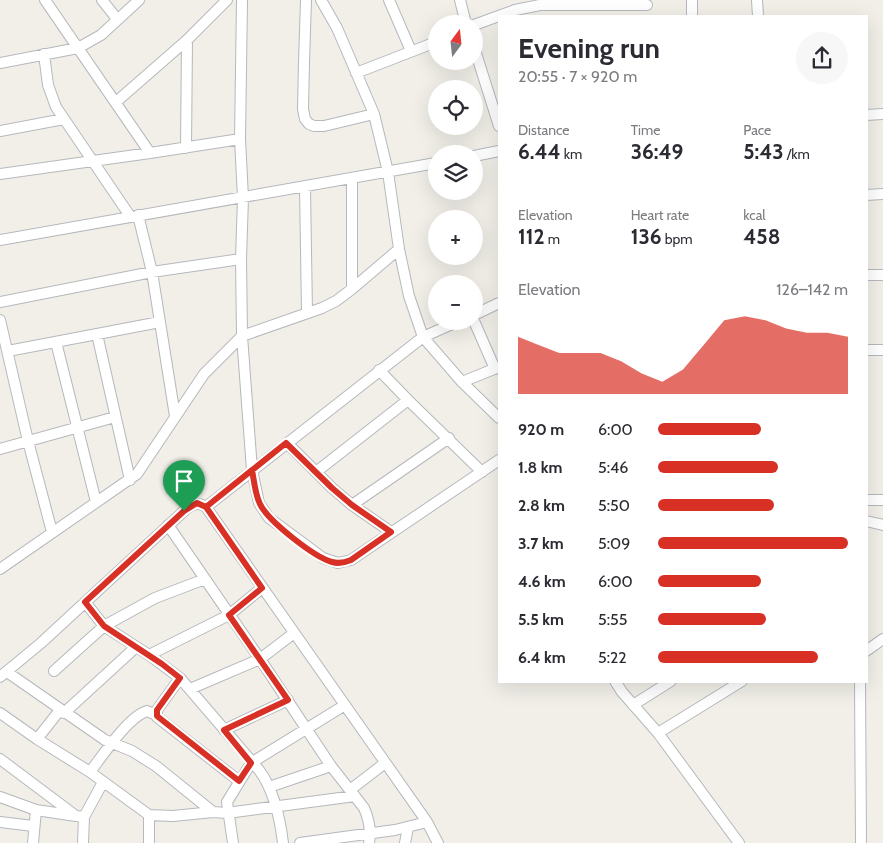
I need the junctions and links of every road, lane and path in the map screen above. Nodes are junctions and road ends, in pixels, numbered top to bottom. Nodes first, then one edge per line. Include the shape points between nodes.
1 (45, 0) edge
2 (102, 0) edge
3 (139, 0) edge
4 (227, 0) edge
5 (242, 0) edge
6 (306, 0) edge
7 (321, 0) edge
8 (389, 0) edge
9 (460, 0) edge
10 (692, 0) edge
11 (757, 0) edge
12 (647, 3) edge
13 (540, 5) junction
14 (464, 15) edge
15 (506, 15) edge
16 (542, 15) edge
17 (692, 15) edge
18 (758, 15) edge
19 (117, 19) junction
20 (497, 20) edge
21 (483, 23) edge
22 (187, 40) junction
23 (428, 45) edge
24 (78, 48) junction
25 (411, 51) junction
26 (44, 54) junction
27 (0, 63) edge
28 (481, 70) edge
29 (356, 73) junction
30 (116, 102) junction
31 (374, 114) junction
32 (883, 114) edge
33 (868, 115) edge
34 (64, 119) junction
35 (498, 123) edge
36 (0, 131) edge
37 (240, 139) junction
38 (186, 148) junction
39 (498, 151) edge
40 (150, 154) junction
41 (483, 154) edge
42 (92, 161) junction
43 (428, 164) edge
44 (388, 172) junction
45 (0, 174) edge
46 (352, 179) junction
47 (306, 187) junction
48 (883, 194) edge
49 (868, 195) edge
50 (243, 198) junction
51 (134, 216) junction
52 (0, 240) edge
53 (399, 249) junction
54 (241, 259) junction
55 (152, 272) junction
56 (868, 275) edge
57 (883, 275) edge
58 (352, 289) junction
59 (0, 302) edge
60 (498, 303) edge
61 (483, 311) edge
62 (306, 313) junction
63 (0, 320) edge
64 (160, 322) junction
65 (439, 330) edge
66 (478, 330) edge
67 (97, 334) junction
68 (242, 336) junction
69 (423, 337) junction
70 (56, 342) junction
71 (868, 350) edge
72 (883, 350) edge
73 (8, 351) junction
74 (497, 368) edge
75 (379, 370) junction
76 (462, 382) junction
77 (408, 400) junction
78 (175, 416) junction
79 (115, 417) junction
80 (498, 417) edge
81 (77, 428) junction
82 (449, 438) junction
83 (28, 441) junction
84 (286, 443) junction
85 (0, 448) edge
86 (498, 461) edge
87 (252, 470) junction
88 (316, 472) junction
89 (482, 472) junction
90 (130, 480) junction
91 (868, 500) edge
92 (883, 500) edge
93 (96, 502) junction
94 (352, 505) junction
95 (206, 507) junction
96 (868, 521) edge
97 (883, 525) edge
98 (168, 526) junction
99 (52, 532) junction
100 (391, 532) junction
101 (0, 569) edge
102 (205, 578) junction
103 (262, 588) junction
104 (85, 602) junction
105 (229, 615) junction
106 (104, 626) junction
107 (294, 633) junction
108 (883, 639) edge
109 (136, 647) junction
110 (868, 650) edge
111 (149, 655) junction
112 (260, 659) junction
113 (54, 671) dead end
114 (3, 675) edge
115 (180, 678) junction
116 (616, 683) edge
117 (668, 683) edge
118 (739, 683) edge
119 (860, 683) edge
120 (190, 689) junction
121 (288, 700) junction
122 (345, 705) junction
123 (633, 705) junction
124 (62, 711) junction
125 (0, 713) edge
126 (156, 715) junction
127 (224, 730) junction
128 (307, 730) junction
129 (658, 733) junction
130 (37, 739) junction
131 (112, 744) junction
132 (0, 759) edge
133 (251, 763) junction
134 (385, 763) junction
135 (331, 766) junction
136 (90, 772) junction
137 (239, 781) junction
138 (103, 782) junction
139 (269, 787) junction
140 (353, 793) junction
141 (0, 796) edge
142 (276, 806) junction
143 (36, 810) junction
144 (213, 812) junction
145 (227, 813) junction
146 (149, 815) junction
147 (80, 817) junction
148 (0, 822) edge
149 (427, 822) junction
150 (33, 826) junction
151 (408, 827) junction
152 (369, 838) edge
153 (330, 841) edge
154 (33, 843) edge
155 (83, 843) edge
156 (149, 843) edge
157 (232, 843) edge
158 (283, 843) edge
159 (300, 843) edge
160 (405, 843) edge
161 (438, 843) edge
162 (739, 843) edge
163 (861, 843) edge

1 - 24 street
2 - 19 street
3 - 19 street
4 - 22 street
5 - 37 street
6 - 31 street via 305,119 314,126 324,126
7 - 29 street
8 - 25 street
9 - 14 street
10 - 17 street
11 - 18 street
12 - 13 street
13 - 15 street
13 - 16 street
19 - 24 street via 101,35
20 - 21 street
22 - 30 street
22 - 38 street
23 - 25 street
24 - 26 street
24 - 30 street
25 - 29 street
26 - 27 street
26 - 34 street via 50,96
28 - 35 street
29 - 31 street
30 - 40 street
31 - 44 street
32 - 33 street
34 - 36 street
34 - 42 street
37 - 38 street
37 - 50 street
38 - 40 street
39 - 41 street
40 - 42 street
42 - 45 street
42 - 51 street
43 - 44 street
44 - 46 street
44 - 53 street
46 - 47 street
46 - 58 street
47 - 50 street
47 - 62 street
48 - 49 street
50 - 51 street
50 - 54 street
51 - 52 street
51 - 55 street
53 - 58 street
53 - 69 street via 409,296
54 - 55 street
54 - 68 street
55 - 59 street
55 - 64 street
56 - 57 street
58 - 62 street via 322,308
60 - 61 street
62 - 68 street
63 - 73 street
64 - 67 street
64 - 78 street
65 - 69 street
66 - 74 street
67 - 70 street
67 - 79 street
68 - 78 street via 210,366
68 - 87 street
69 - 75 street
69 - 76 street
70 - 73 street
70 - 81 street
71 - 72 street
73 - 83 street
74 - 76 street
75 - 77 street
75 - 84 street
76 - 80 street
77 - 82 street
77 - 88 street
78 - 90 street via 144,465
79 - 81 street
79 - 90 street
81 - 83 street
81 - 93 street
82 - 89 street
82 - 94 street
83 - 85 street
83 - 99 street
84 - 87 street
84 - 88 street
86 - 89 street
87 - 95 street
87 - 100 street via 259,503 269,518 323,558 344,563
88 - 94 street
89 - 100 street
90 - 93 street
91 - 92 street
93 - 99 street
94 - 100 street
95 - 98 street via 193,504
95 - 103 street
96 - 97 street
98 - 102 street
98 - 104 street
99 - 101 street
102 - 105 street
102 - 106 street via 155,598
103 - 105 street
103 - 107 street
104 - 106 street
104 - 114 street
105 - 111 street
105 - 112 street
106 - 109 street
106 - 113 street
107 - 112 street
107 - 122 street
108 - 110 street
109 - 111 street
109 - 124 street
111 - 115 street
112 - 120 street
112 - 121 street
114 - 124 street
115 - 120 street
115 - 126 street
116 - 123 street
117 - 123 street
118 - 129 street
119 - 163 street
120 - 127 street
121 - 127 street
121 - 128 street
122 - 128 street
122 - 134 street
123 - 129 street
124 - 130 street
124 - 131 street
125 - 130 street
126 - 131 street via 147,711 137,715
126 - 137 street
127 - 133 street
128 - 133 street
128 - 135 street
129 - 162 street
130 - 136 street
131 - 136 street
131 - 144 street via 140,756
132 - 147 street
133 - 137 street
133 - 139 street via 264,776
134 - 140 street
134 - 149 street
135 - 139 street
135 - 140 street
136 - 138 street
137 - 145 street via 228,799
138 - 146 street
138 - 147 street
139 - 142 street
140 - 142 street
140 - 152 street via 367,814
141 - 143 street
142 - 145 street
142 - 158 street
143 - 147 street
143 - 150 street
144 - 145 street
144 - 146 street
145 - 157 street
146 - 156 street
147 - 155 street
148 - 150 street
149 - 151 street
149 - 161 street
150 - 154 street
151 - 152 street
151 - 160 street
152 - 153 street
153 - 159 street

